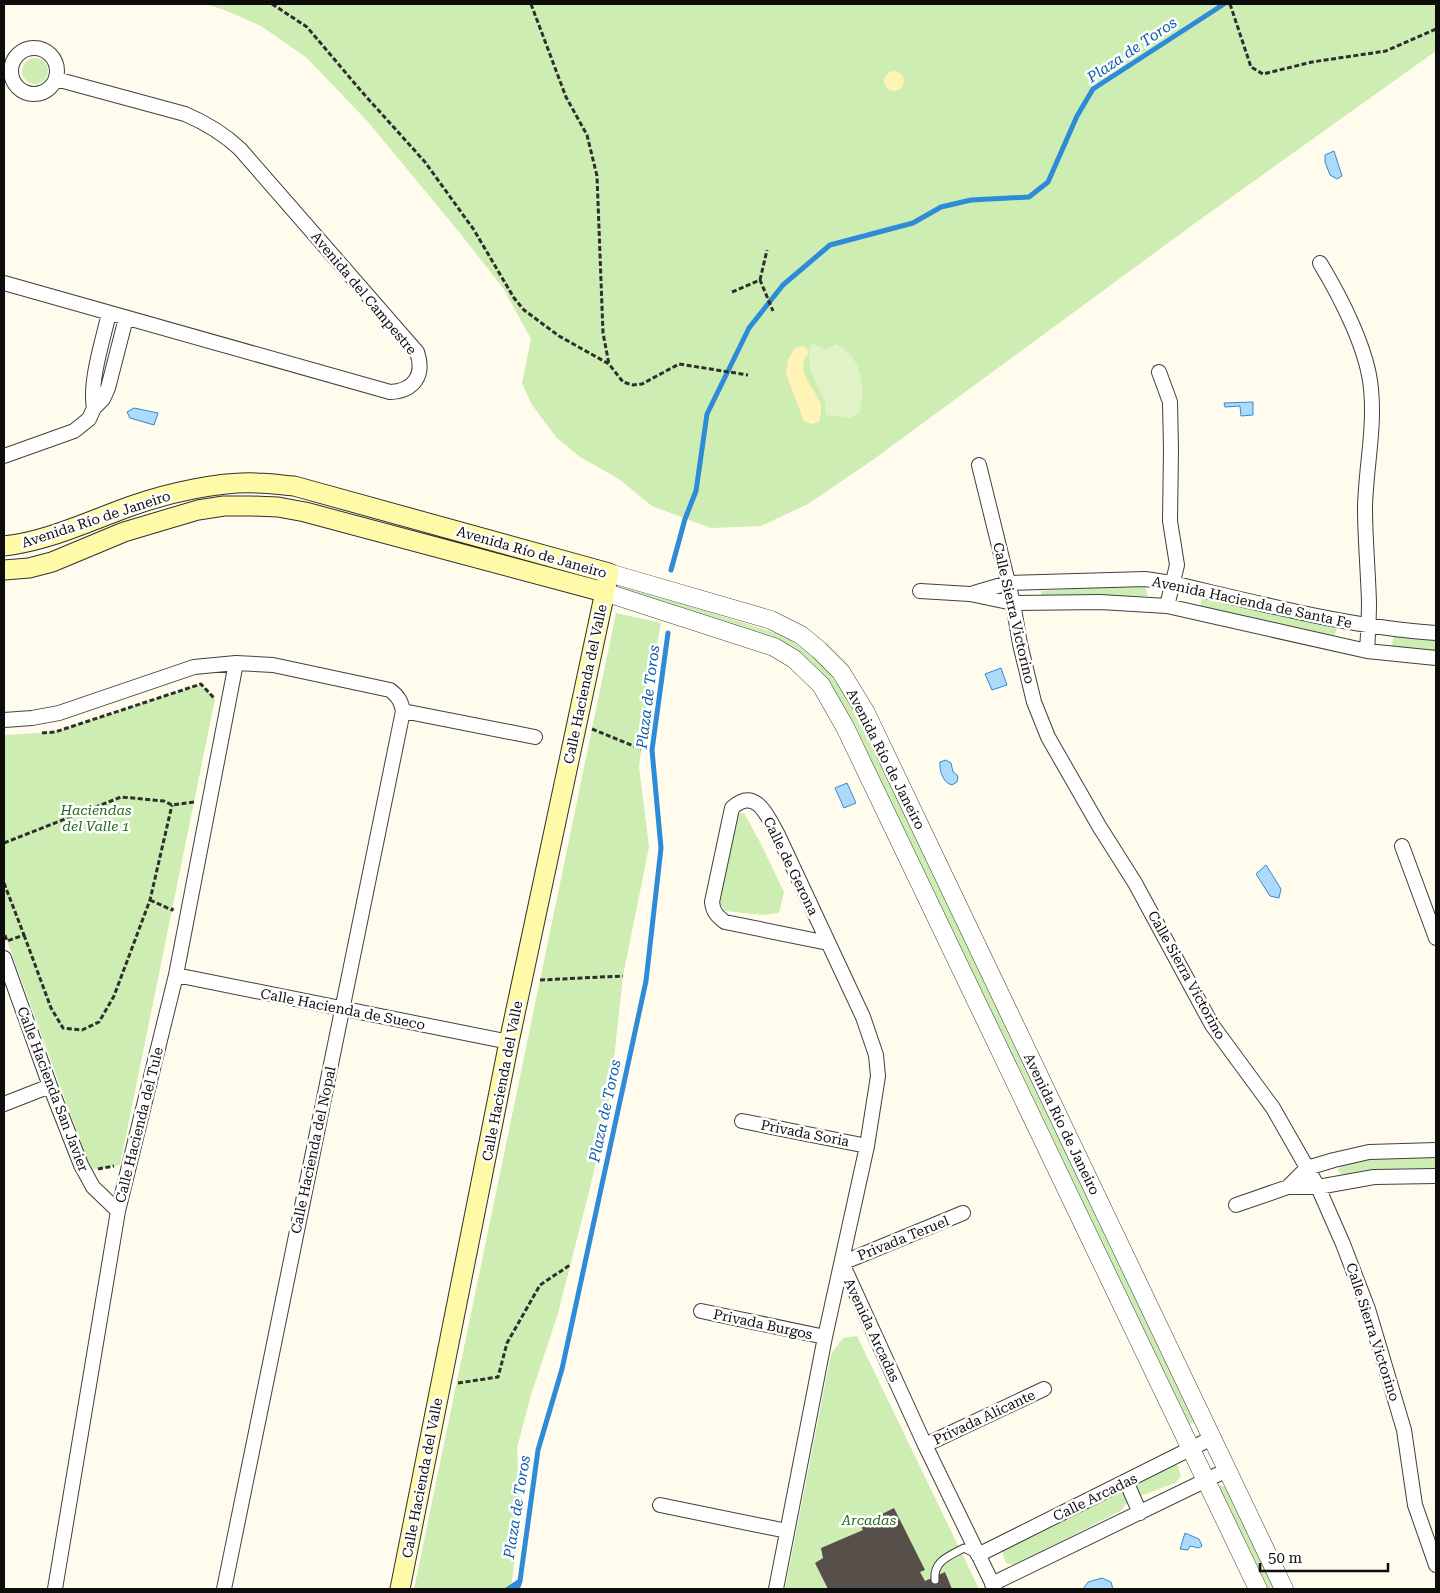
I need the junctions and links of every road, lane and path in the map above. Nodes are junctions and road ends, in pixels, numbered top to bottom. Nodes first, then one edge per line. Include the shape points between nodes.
1 (272, 4) edge
2 (531, 4) edge
3 (1230, 4) edge
4 (1436, 29) edge
5 (8, 64) edge
6 (56, 78) junction
7 (767, 250) dead end
8 (1320, 262) dead end
9 (760, 280) junction
10 (4, 283) edge
11 (732, 292) dead end
12 (773, 311) dead end
13 (109, 313) junction
14 (126, 318) junction
15 (609, 364) junction
16 (1159, 372) dead end
17 (748, 375) dead end
18 (94, 408) junction
19 (4, 456) edge
20 (979, 465) dead end
21 (4, 546) edge
22 (4, 570) edge
23 (609, 573) junction
24 (1008, 583) junction
25 (1172, 583) junction
26 (920, 591) dead end
27 (604, 592) junction
28 (970, 594) junction
29 (1013, 603) junction
30 (1167, 606) junction
31 (1368, 625) junction
32 (1436, 633) edge
33 (1367, 651) junction
34 (1436, 658) edge
35 (236, 663) junction
36 (201, 684) dead end
37 (215, 700) dead end
38 (403, 711) junction
39 (4, 720) edge
40 (592, 728) dead end
41 (535, 737) dead end
42 (641, 748) dead end
43 (196, 793) dead end
44 (194, 802) junction
45 (172, 806) junction
46 (192, 812) dead end
47 (4, 843) edge
48 (1402, 846) dead end
49 (4, 882) edge
50 (150, 900) junction
51 (174, 900) dead end
52 (172, 910) junction
53 (170, 919) dead end
54 (4, 933) edge
55 (24, 935) junction
56 (1436, 938) edge
57 (7, 941) junction
58 (828, 943) junction
59 (7, 954) edge
60 (176, 975) junction
61 (623, 976) dead end
62 (540, 980) dead end
63 (342, 1010) junction
64 (509, 1042) junction
65 (50, 1086) junction
66 (4, 1104) edge
67 (742, 1121) dead end
68 (867, 1146) junction
69 (1436, 1150) edge
70 (120, 1166) dead end
71 (1307, 1168) junction
72 (91, 1170) dead end
73 (1436, 1176) edge
74 (1288, 1187) junction
75 (1318, 1187) junction
76 (1236, 1205) dead end
77 (118, 1211) junction
78 (964, 1213) dead end
79 (842, 1263) junction
80 (570, 1265) dead end
81 (701, 1311) dead end
82 (825, 1337) junction
83 (456, 1383) dead end
84 (1044, 1389) dead end
85 (1212, 1438) junction
86 (925, 1445) junction
87 (1191, 1449) junction
88 (1227, 1470) junction
89 (1206, 1481) junction
90 (1126, 1482) junction
91 (660, 1505) dead end
92 (1140, 1512) junction
93 (787, 1531) junction
94 (978, 1555) junction
95 (1436, 1565) edge
96 (936, 1580) dead end
97 (994, 1587) edge
98 (55, 1589) edge
99 (224, 1589) edge
100 (400, 1589) edge
101 (776, 1589) edge
102 (1258, 1589) edge
103 (1284, 1589) edge

1 - 15 path via 307,27 426,162 524,310 559,336
2 - 15 path via 566,96 587,135 597,176 602,333
3 - 4 path via 1251,67 1263,74 1312,62 1386,51
5 - 6 street via 16,86 28,94 48,90
5 - 6 street via 25,51 38,49 54,59
6 - 14 street, Avenida del Campestre via 185,114 224,134 417,352 420,373 413,385 402,392 390,392
7 - 9 path
8 - 31 street via 1346,311 1363,354 1371,388 1365,506
9 - 11 path
9 - 12 path
10 - 13 street, Avenida del Campestre
13 - 14 street, Avenida del Campestre
13 - 18 street via 95,377
14 - 18 street via 108,388
15 - 17 path via 623,382 633,385 642,384 679,364
16 - 25 street via 1170,402 1170,522 1177,565
18 - 19 street via 89,418 74,431
20 - 24 street, Calle Sierra Victorino
21 - 23 main road, Avenida Río de Janeiro via 34,541 136,504 192,490 256,483 294,486
22 - 27 main road, Avenida Río de Janeiro via 52,562 124,532 198,510 251,506 305,512
23 - 27 main road, Calle Hacienda del Valle
23 - 85 street, Avenida Río de Janeiro via 771,620 820,650 841,672 870,722
24 - 25 street, Avenida Hacienda de Santa Fe via 1145,579
24 - 28 street
24 - 29 street, Calle Sierra Victorino
25 - 30 street
25 - 31 street, Avenida Hacienda de Santa Fe
26 - 28 street
27 - 64 main road, Calle Hacienda del Valle
27 - 87 street, Avenida Río de Janeiro via 774,647 794,659 821,685 845,727
28 - 29 street
29 - 30 street, Avenida Hacienda de Santa Fe via 1134,602
29 - 71 street, Calle Sierra Victorino via 1034,702 1048,737 1135,883 1212,1025 1273,1108
30 - 33 street, Avenida Hacienda de Santa Fe
31 - 32 street, Avenida Hacienda de Santa Fe
31 - 33 street
33 - 34 street, Avenida Hacienda de Santa Fe
35 - 38 street via 315,672 390,690 402,702
35 - 39 street via 194,667 59,713
35 - 60 street, Calle Hacienda del Tule
36 - 37 path
38 - 41 street
38 - 63 street, Calle Hacienda del Nopal
40 - 42 path
43 - 44 path
44 - 45 path
44 - 46 path
45 - 47 path via 164,801 122,797
45 - 50 path
48 - 56 street
49 - 55 path
50 - 52 path
50 - 55 path via 114,996 99,1022 82,1030 63,1028 51,1008
51 - 52 path
52 - 53 path
54 - 57 path
55 - 57 path
57 - 59 path
58 - 58 street, Calle de Gerona via 725,922 717,916 712,902 732,808 738,802 758,804 764,811
58 - 68 street, Calle de Gerona via 863,1016 876,1055 878,1076
59 - 65 street, Calle Hacienda San Javier
60 - 63 street, Calle Hacienda de Sueco
60 - 77 street, Calle Hacienda del Tule
61 - 62 path
63 - 64 street, Calle Hacienda de Sueco
63 - 99 street, Calle Hacienda del Nopal
64 - 100 main road, Calle Hacienda del Valle
65 - 66 street
65 - 77 street, Calle Hacienda San Javier via 86,1176
67 - 68 street, Privada Soria
68 - 79 street, Calle de Gerona
69 - 71 street via 1369,1152
70 - 72 path
71 - 74 street
71 - 75 street, Calle Sierra Victorino
73 - 75 street via 1374,1177
74 - 75 street
74 - 76 street
75 - 95 street, Calle Sierra Victorino via 1368,1309 1404,1430 1415,1505
77 - 98 street, Calle Hacienda del Tule
78 - 79 street, Privada Teruel
79 - 82 street, Avenida Arcadas
79 - 86 street, Avenida Arcadas
80 - 83 path via 540,1285 507,1343 498,1377
81 - 82 street, Privada Burgos
82 - 93 street, Avenida Arcadas
84 - 86 street, Privada Alicante
85 - 87 street, Calle Arcadas
85 - 88 street, Avenida Río de Janeiro
86 - 94 street, Avenida Arcadas
87 - 89 street, Avenida Río de Janeiro
87 - 90 street, Calle Arcadas
88 - 89 street
88 - 103 street, Avenida Río de Janeiro
89 - 92 street
89 - 102 street, Avenida Río de Janeiro
90 - 92 street
90 - 94 street, Calle Arcadas
91 - 93 street
92 - 97 street
93 - 101 street, Avenida Arcadas
94 - 96 lane via 964,1548 942,1559 935,1573
94 - 97 street, Avenida Arcadas

